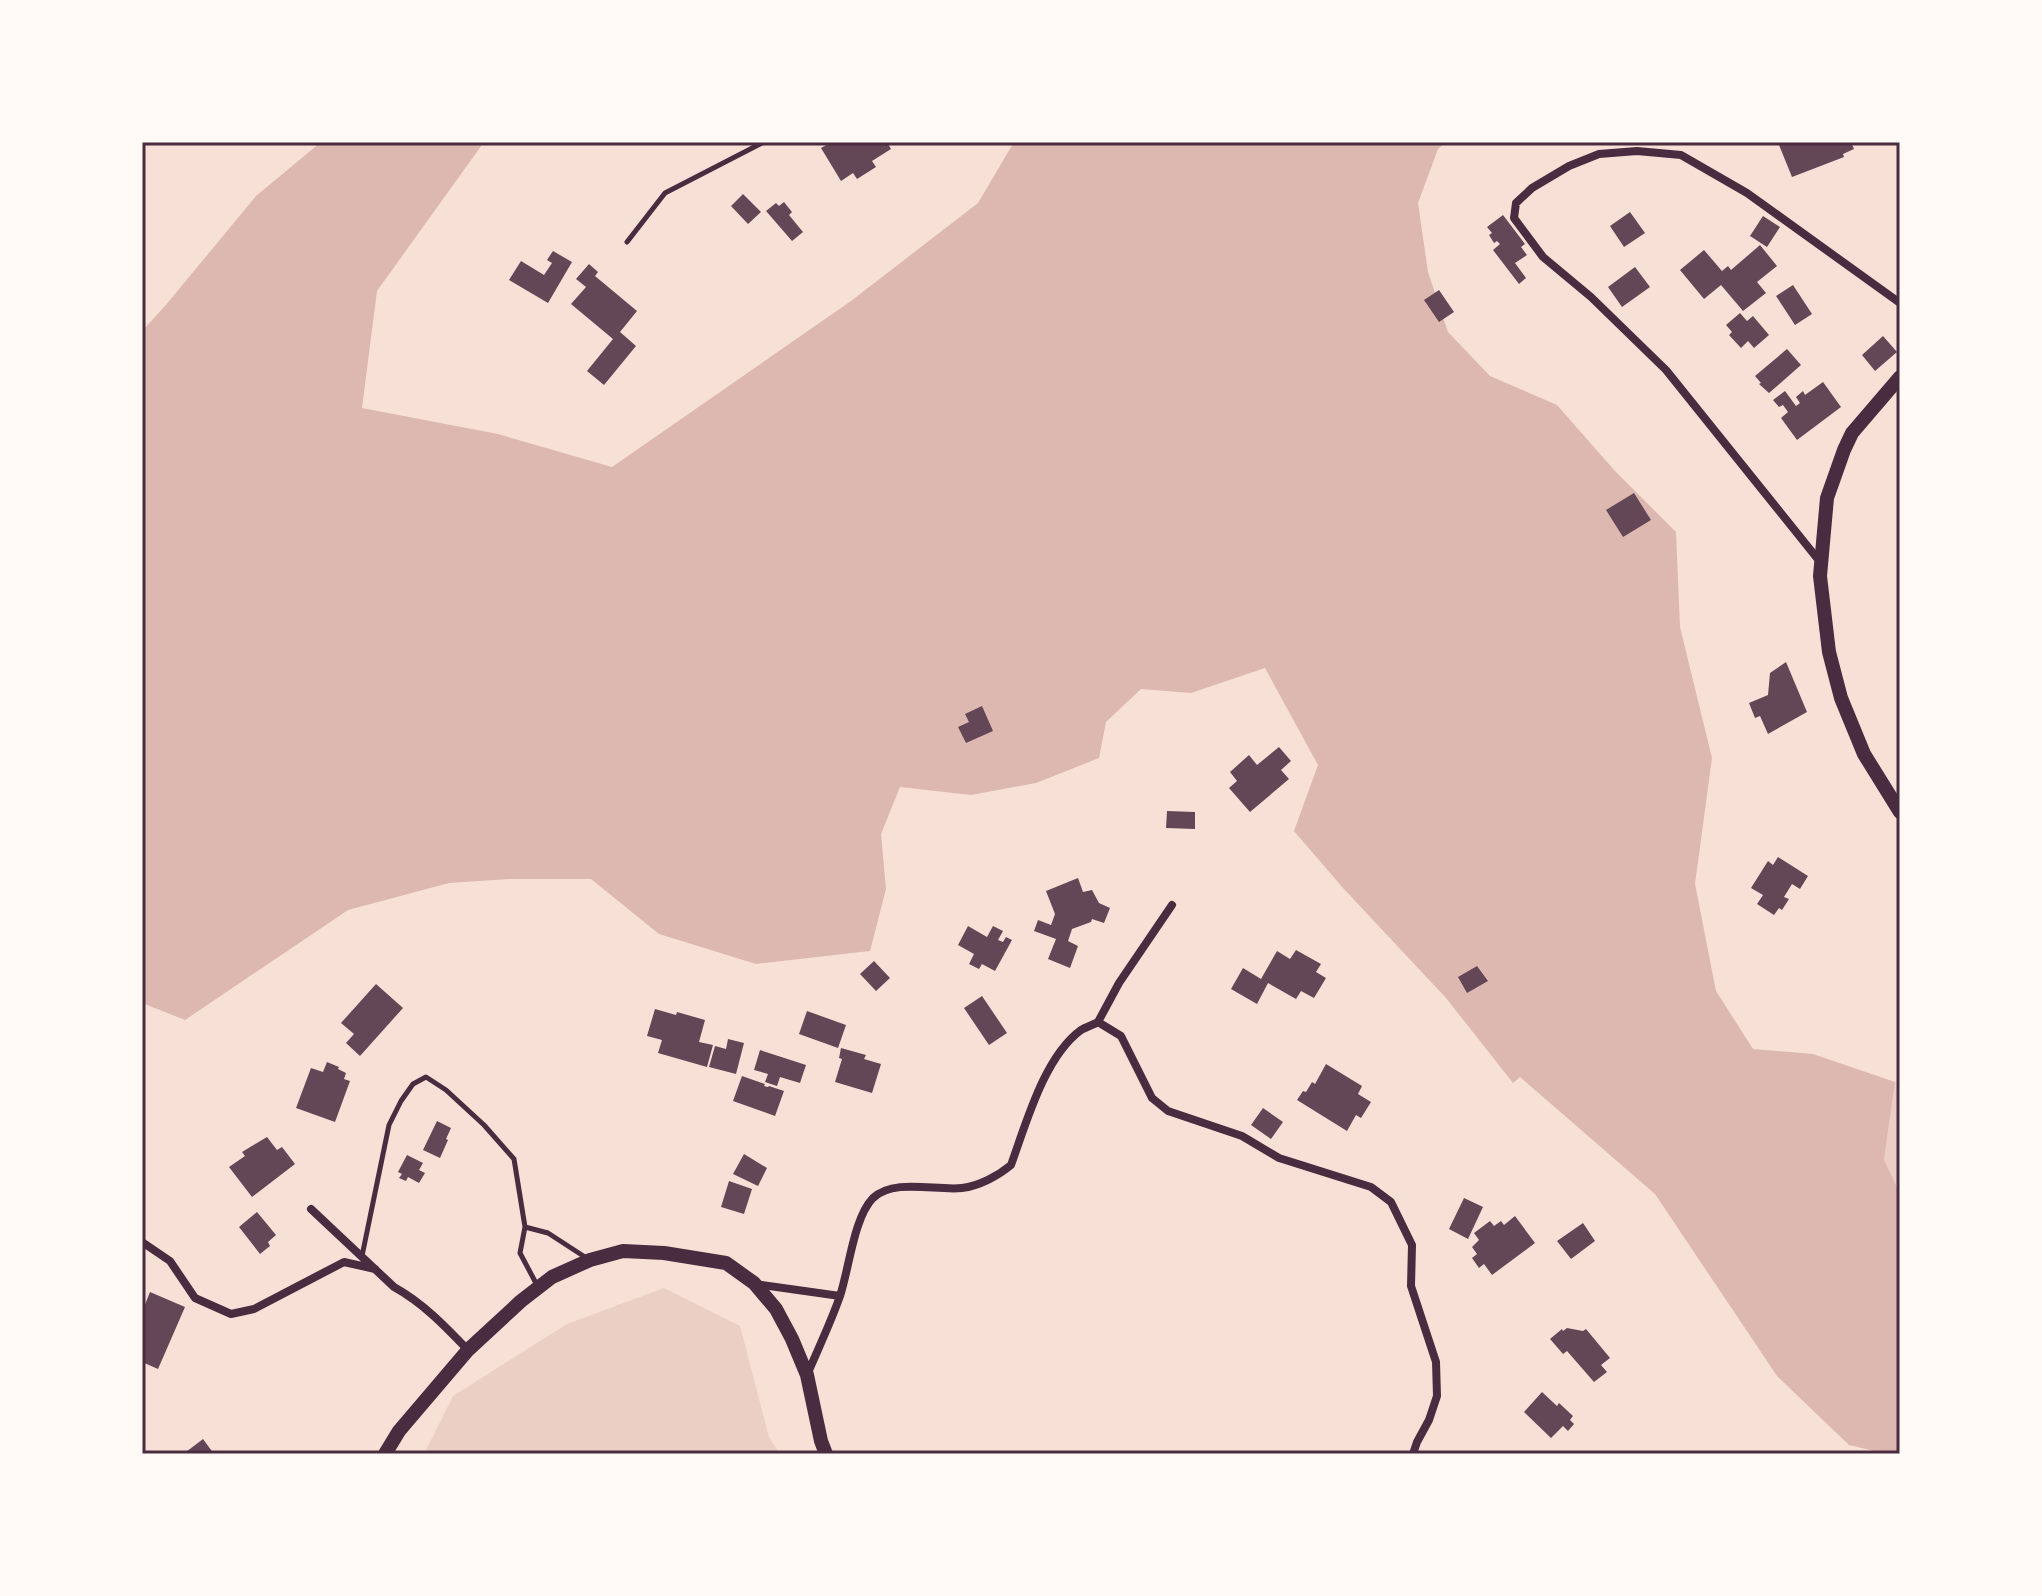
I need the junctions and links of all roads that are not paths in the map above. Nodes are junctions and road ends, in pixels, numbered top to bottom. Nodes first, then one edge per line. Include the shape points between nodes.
1 (764, 142) edge
2 (627, 242) dead end
3 (1900, 303) edge
4 (1900, 377) edge
5 (1821, 563) junction
6 (1900, 812) edge
7 (1172, 905) dead end
8 (1098, 1022) junction
9 (311, 1209) dead end
10 (525, 1227) junction
11 (142, 1242) edge
12 (362, 1257) junction
13 (590, 1260) junction
14 (375, 1269) junction
15 (754, 1283) junction
16 (538, 1288) junction
17 (840, 1296) junction
18 (468, 1350) junction
19 (807, 1375) junction
20 (385, 1454) edge
21 (826, 1454) edge
22 (1413, 1454) edge

1 - 2 lane via 665,193
3 - 5 street via 1747,193 1681,155 1599,154 1544,180 1516,203 1514,218 1543,257 1666,370
4 - 5 street via 1844,450 1827,498
5 - 6 street via 1829,652 1841,698 1864,754
7 - 8 street
8 - 17 street via 1061,1050 1037,1092 1011,1165 1003,1172 963,1188 893,1187 874,1197 861,1216
8 - 22 street via 1121,1036 1152,1098 1168,1111 1242,1136 1279,1158 1371,1187 1391,1202 1412,1245 1411,1286 1436,1362 1437,1396
9 - 12 street
10 - 12 lane via 514,1159 484,1125 426,1077 413,1084 389,1125
10 - 13 lane via 548,1233
10 - 16 lane via 520,1253
11 - 14 street via 170,1261 195,1298 231,1314 254,1309 344,1262
12 - 14 street
13 - 15 street via 623,1251 664,1253 726,1263
13 - 16 street
14 - 18 street via 433,1314
15 - 17 street
15 - 19 street via 776,1309
16 - 18 street
17 - 19 street
18 - 20 street
19 - 21 street

